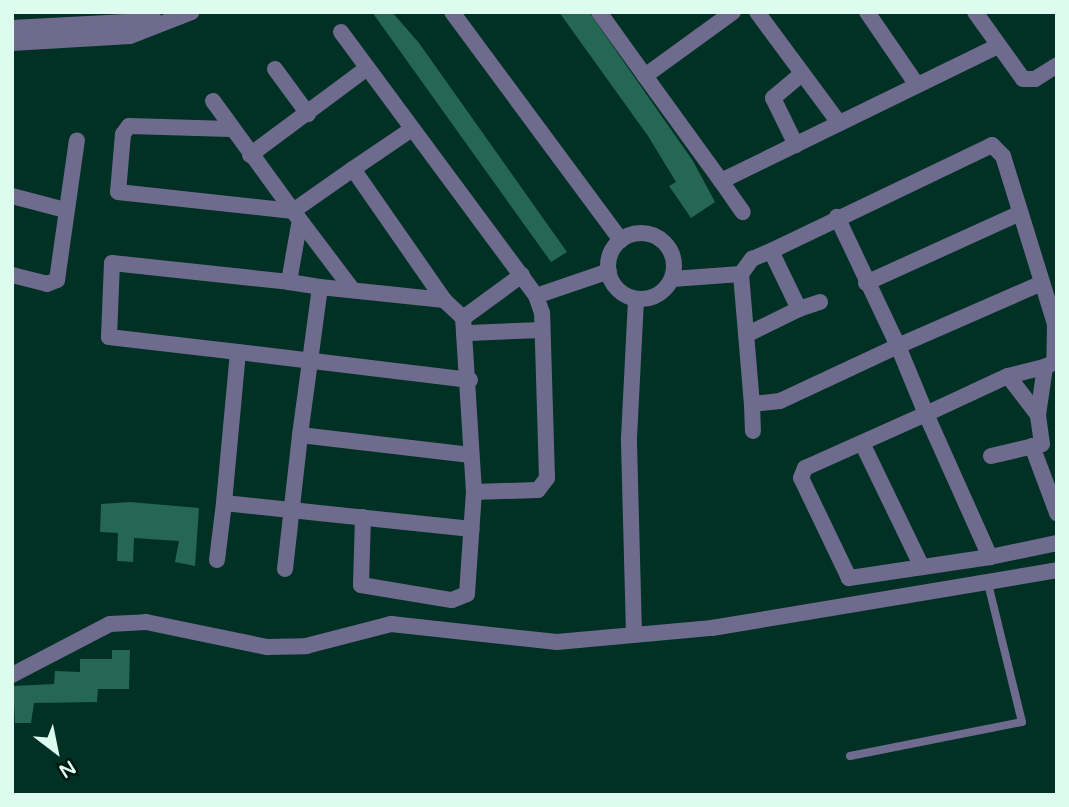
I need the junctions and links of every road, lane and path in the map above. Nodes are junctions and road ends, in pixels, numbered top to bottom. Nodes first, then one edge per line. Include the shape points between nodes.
1 (153, 12) edge
2 (192, 12) edge
3 (452, 12) edge
4 (599, 12) edge
5 (733, 12) edge
6 (757, 12) edge
7 (867, 12) edge
8 (975, 12) edge
9 (12, 28) edge
10 (341, 32) dead end
11 (12, 43) edge
12 (998, 46) junction
13 (1057, 65) edge
14 (275, 69) dead end
15 (366, 69) junction
16 (802, 74) junction
17 (645, 76) junction
18 (918, 85) junction
19 (213, 101) dead end
20 (308, 114) junction
21 (839, 123) junction
22 (230, 129) junction
23 (409, 131) junction
24 (77, 140) dead end
25 (796, 145) junction
26 (250, 155) junction
27 (353, 169) junction
28 (721, 181) junction
29 (12, 196) edge
30 (65, 210) junction
31 (743, 212) dead end
32 (1020, 213) junction
33 (836, 217) junction
34 (296, 218) junction
35 (621, 240) junction
36 (771, 251) junction
37 (609, 271) junction
38 (741, 274) junction
39 (12, 275) edge
40 (522, 275) junction
41 (672, 279) junction
42 (289, 282) junction
43 (866, 283) junction
44 (1042, 283) junction
45 (320, 287) junction
46 (352, 289) junction
47 (536, 296) junction
48 (636, 299) junction
49 (444, 300) junction
50 (821, 302) dead end
51 (799, 309) junction
52 (1056, 324) edge
53 (466, 326) junction
54 (542, 330) junction
55 (750, 333) junction
56 (898, 346) junction
57 (238, 352) junction
58 (309, 361) junction
59 (1052, 364) edge
60 (1008, 376) junction
61 (470, 380) junction
62 (752, 404) junction
63 (926, 414) junction
64 (1038, 415) junction
65 (753, 430) dead end
66 (300, 435) junction
67 (862, 443) junction
68 (1044, 443) edge
69 (471, 455) junction
70 (991, 456) dead end
71 (474, 492) junction
72 (224, 503) junction
73 (293, 512) junction
74 (1057, 513) edge
75 (363, 517) junction
76 (472, 529) junction
77 (1057, 543) edge
78 (990, 556) junction
79 (217, 560) dead end
80 (922, 567) junction
81 (285, 569) dead end
82 (1057, 570) edge
83 (988, 584) junction
84 (635, 634) junction
85 (12, 675) edge
86 (850, 756) dead end

1 - 9 street via 125,22
2 - 11 street via 130,36
3 - 35 street
4 - 17 street
5 - 17 street
6 - 16 street
7 - 18 street
8 - 12 street
10 - 15 street
12 - 13 street via 1023,79 1035,79
12 - 18 street
14 - 20 street
15 - 20 street
15 - 23 street
16 - 21 street
16 - 25 street via 773,98
17 - 28 street
18 - 21 street
19 - 22 street
20 - 26 street
21 - 25 street
22 - 26 street
22 - 34 street via 129,126 123,134 118,192
23 - 27 street
23 - 40 street
24 - 30 street
25 - 28 street
26 - 34 street
27 - 34 street
27 - 49 street
28 - 31 street
29 - 30 street
30 - 39 street via 58,280 47,284
32 - 33 street via 1003,156 992,145
32 - 43 street
32 - 44 street
33 - 36 street
33 - 43 street
34 - 42 street
34 - 46 street
35 - 37 street
35 - 41 street via 647,234 664,243 674,259
36 - 38 street via 752,259
36 - 51 street
37 - 47 street
37 - 48 street via 617,288
38 - 41 street
38 - 55 street
40 - 47 street
40 - 53 street
41 - 48 street via 657,295
42 - 45 street
42 - 57 street via 117,261 110,266 109,337
43 - 56 street
44 - 52 street
44 - 56 street
45 - 46 street
45 - 58 street
46 - 49 street
47 - 54 street
48 - 84 street via 629,438
49 - 53 street
50 - 51 street
51 - 55 street
52 - 59 street
53 - 54 street
53 - 61 street
54 - 71 street via 547,478 538,490
55 - 62 street
56 - 62 street via 780,401
56 - 63 street
57 - 58 street
57 - 72 street
58 - 61 street
58 - 66 street
59 - 60 street
59 - 64 street
60 - 63 street
60 - 64 street
61 - 69 street
62 - 65 street
63 - 67 street
63 - 78 street
64 - 68 street
66 - 69 street
66 - 73 street
67 - 80 street
67 - 80 street via 798,470 849,578
68 - 70 street
68 - 74 street
69 - 71 street
71 - 76 street
72 - 73 street
72 - 79 street
73 - 75 street
73 - 81 street
75 - 76 street
75 - 76 street via 361,585 440,598 467,594
77 - 78 street
78 - 80 street
82 - 83 street
83 - 84 street
83 - 86 lane via 1022,722
84 - 85 street via 557,642 391,624 306,646 267,647 146,622 110,624

